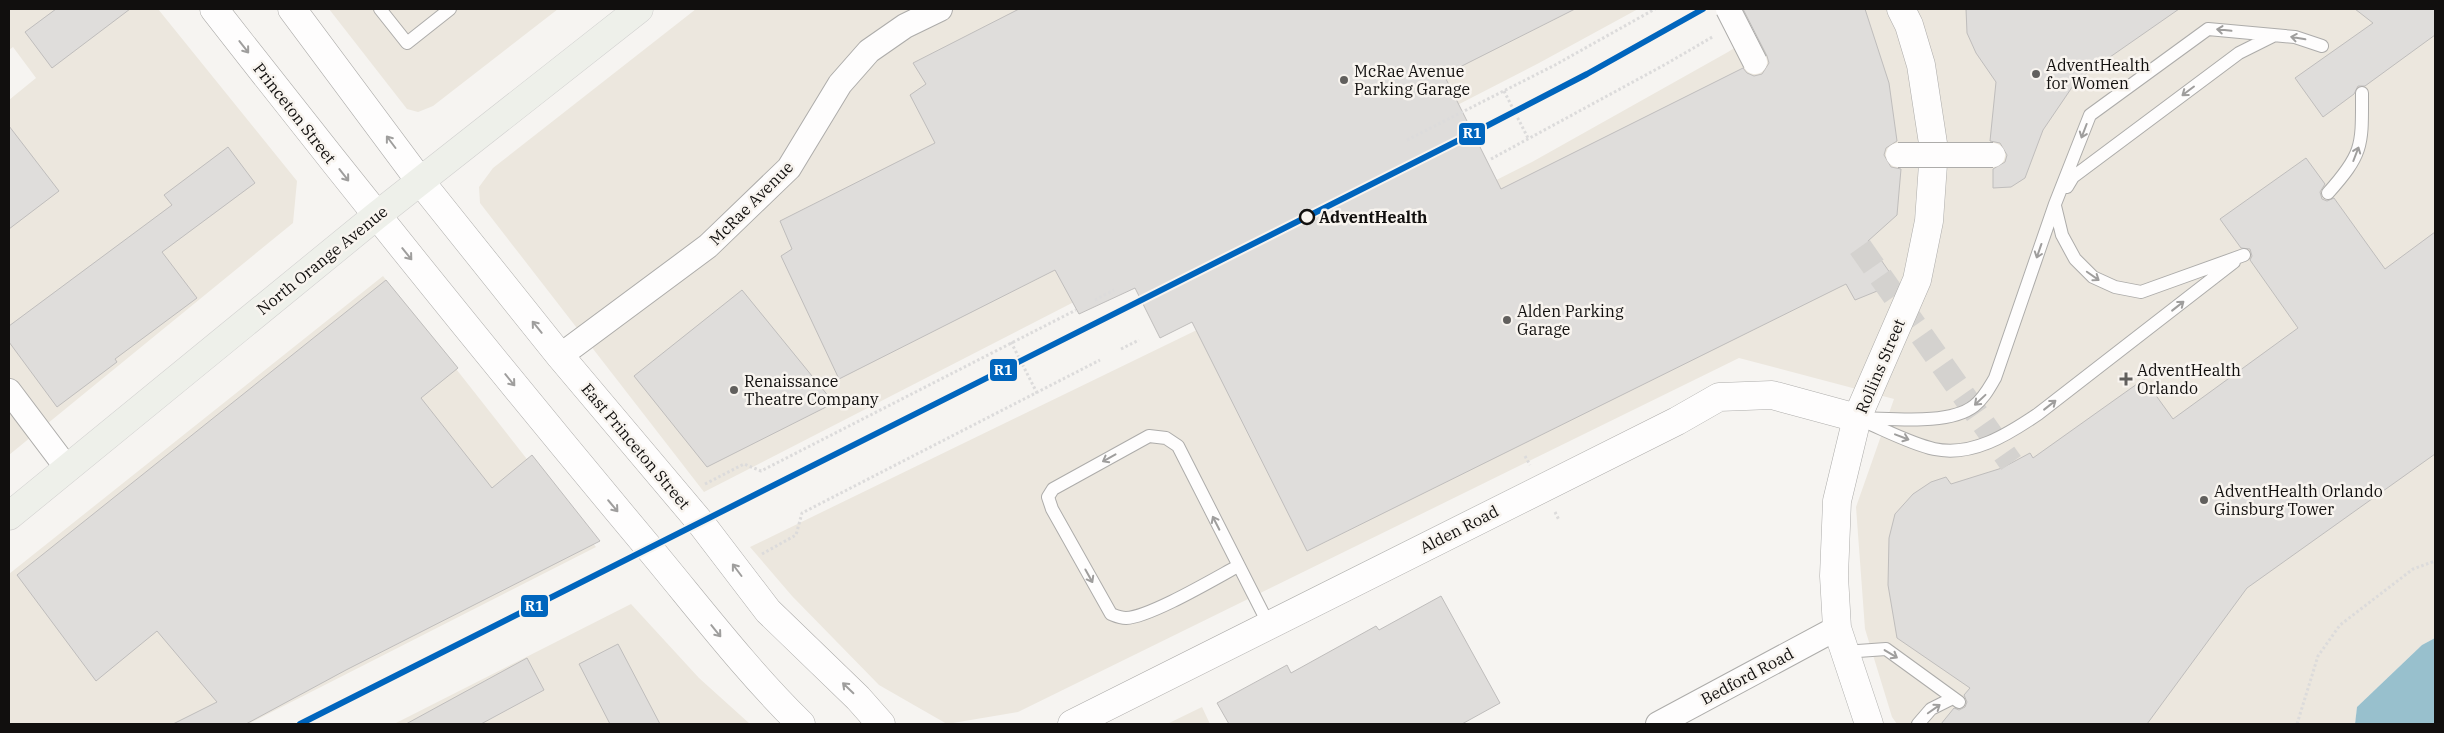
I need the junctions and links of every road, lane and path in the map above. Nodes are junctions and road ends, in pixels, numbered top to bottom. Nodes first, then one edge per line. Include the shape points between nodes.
1 (214, 9) edge
2 (292, 9) edge
3 (380, 9) edge
4 (450, 9) edge
5 (639, 9) edge
6 (940, 9) edge
7 (1655, 9) edge
8 (1728, 9) edge
9 (1901, 9) edge
10 (1717, 34) dead end
11 (2273, 36) junction
12 (2322, 46) dead end
13 (1755, 62) dead end
14 (1504, 90) junction
15 (2362, 93) dead end
16 (1407, 140) dead end
17 (1529, 140) junction
18 (1898, 155) dead end
19 (1993, 155) dead end
20 (1491, 160) dead end
21 (420, 181) junction
22 (2328, 193) dead end
23 (2055, 204) junction
24 (376, 216) junction
25 (1114, 290) dead end
26 (1096, 300) dead end
27 (1076, 310) dead end
28 (1139, 340) dead end
29 (1011, 342) junction
30 (1121, 349) dead end
31 (560, 356) junction
32 (1100, 360) dead end
33 (9, 391) edge
34 (1036, 393) junction
35 (1857, 418) junction
36 (67, 468) junction
37 (705, 484) dead end
38 (9, 516) edge
39 (762, 554) dead end
40 (2435, 561) edge
41 (1238, 566) junction
42 (1269, 625) junction
43 (1840, 640) junction
44 (801, 724) edge
45 (881, 724) edge
46 (1072, 724) edge
47 (1658, 724) edge
48 (1869, 724) edge
49 (1918, 724) edge
50 (2297, 724) edge

1 -> 24 main road, Princeton Street
21 -> 2 main road
3 - 4 lane via 407,43
5 - 21 main road, North Orange Avenue
6 - 31 street, McRae Avenue via 905,26 869,51 840,84 789,168 708,246
7 - 14 path
8 - 13 street, bridge
9 - 35 main road, Rollins Street via 1921,65 1934,150 1929,221 1917,280
10 - 17 path
12 -> 11 lane via 2295,37
11 -> 23 lane via 2238,53 2073,177
11 -> 23 lane via 2208,29 2090,115
14 - 16 path
14 - 17 path
22 -> 15 lane via 2350,169 2358,152 2363,128
17 - 20 path
18 - 19 street, bridge
21 - 24 main road, North Orange Avenue
31 -> 21 main road, East Princeton Street
23 -> 35 lane via 1995,378 1986,395 1974,406 1944,417
23 - 35 lane via 2062,235 2075,259 2093,277 2115,287 2141,292 2244,255 2005,436 1965,450 1934,449
24 - 36 main road, North Orange Avenue
24 -> 44 main road via 735,655
25 - 26 path
27 - 29 path
28 - 30 path
29 - 34 path
29 - 37 path via 761,470 744,464
45 -> 31 main road, East Princeton Street via 768,611 700,522
32 - 34 path
33 - 36 street
34 - 39 path via 802,513 796,535
35 - 42 main road, Alden Road via 1772,395 1719,397
35 - 43 main road, Rollins Street via 1837,501 1834,576
36 - 38 main road, North Orange Avenue
40 - 50 path via 2413,569 2340,625 2318,656
41 -> 41 lane via 1178,446 1166,438 1149,436 1052,489 1048,497 1111,614 1118,617 1126,618 1152,610
41 - 42 lane
42 - 46 main road, Alden Road
43 - 47 street, Bedford Road
43 - 48 main road, Rollins Street
43 - 49 lane via 1886,650 1956,700 1931,709

